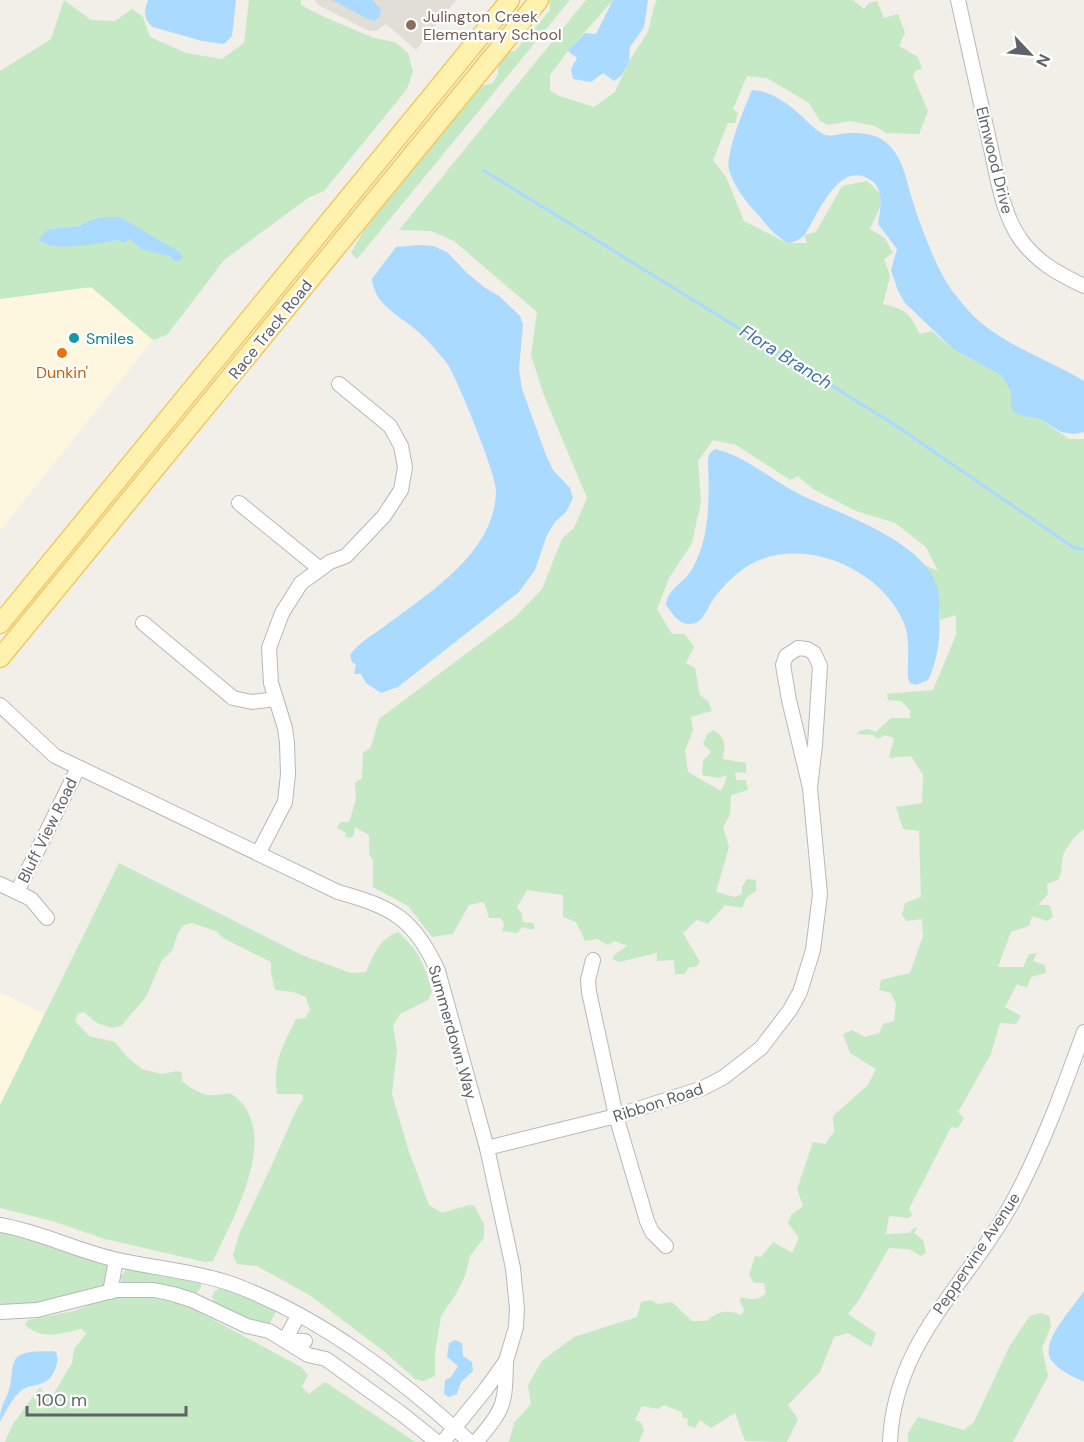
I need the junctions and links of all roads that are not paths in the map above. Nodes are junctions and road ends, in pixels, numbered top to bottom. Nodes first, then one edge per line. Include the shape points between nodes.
1 (510, 0) edge
2 (539, 0) edge
3 (957, 0) edge
4 (1084, 286) edge
5 (339, 384) dead end
6 (145, 447) junction
7 (162, 460) junction
8 (239, 503) dead end
9 (320, 569) junction
10 (142, 623) dead end
11 (0, 624) edge
12 (0, 658) edge
13 (276, 699) junction
14 (1, 706) edge
15 (78, 768) junction
16 (810, 788) junction
17 (258, 854) junction
18 (0, 884) edge
19 (17, 892) junction
20 (47, 918) dead end
21 (593, 960) dead end
22 (1084, 1032) edge
23 (1079, 1059) edge
24 (616, 1116) junction
25 (487, 1148) junction
26 (0, 1225) edge
27 (666, 1246) dead end
28 (117, 1260) junction
29 (110, 1292) junction
30 (0, 1312) edge
31 (298, 1316) junction
32 (285, 1340) junction
33 (326, 1359) junction
34 (506, 1361) junction
35 (454, 1428) junction
36 (437, 1442) edge
37 (443, 1442) edge
38 (470, 1442) edge
39 (476, 1442) edge
40 (890, 1442) edge

1 - 6 main road, Race Track Road
2 - 7 main road, Race Track Road
3 - 4 street, Elmwood Drive via 1011,223 1043,263
5 - 9 street via 390,426 401,446 405,467 401,490 384,516 346,556
6 - 7 main road
6 - 11 main road, Race Track Road
7 - 12 main road, Race Track Road
8 - 9 street
9 - 13 street via 301,583 282,613 269,648
10 - 13 street via 233,698 252,702
13 - 17 street via 287,743 285,802
14 - 15 street, Summerdown Way via 55,756
15 - 17 street, Summerdown Way
15 - 19 street, Bluff View Road
16 - 16 street, Ribbon Road via 783,665 786,656 798,648 814,653 820,666
16 - 24 street, Ribbon Road via 820,894 813,950 790,1010 761,1048 724,1077 684,1095
17 - 25 street, Summerdown Way via 338,892 382,906 417,933 438,971
18 - 19 street
19 - 20 street via 31,899
21 - 24 street via 589,992
22 - 23 street, Peppervine Avenue
23 - 40 street, Peppervine Avenue via 1010,1206 909,1360 894,1411
24 - 25 street, Ribbon Road
24 - 27 street via 647,1221
25 - 34 street, Summerdown Way via 516,1285 516,1327
26 - 28 street via 41,1234
28 - 29 street
28 - 31 street via 220,1281
29 - 30 street via 38,1310
29 - 32 street via 134,1289 173,1294 247,1326 269,1330
31 - 32 street
31 - 35 street via 385,1370
32 - 33 street via 308,1355
32 - 33 street via 309,1344
33 - 36 street
34 - 35 street, Summerdown Way
34 - 39 street via 502,1407
35 - 37 street, Summerdown Way
35 - 38 street

